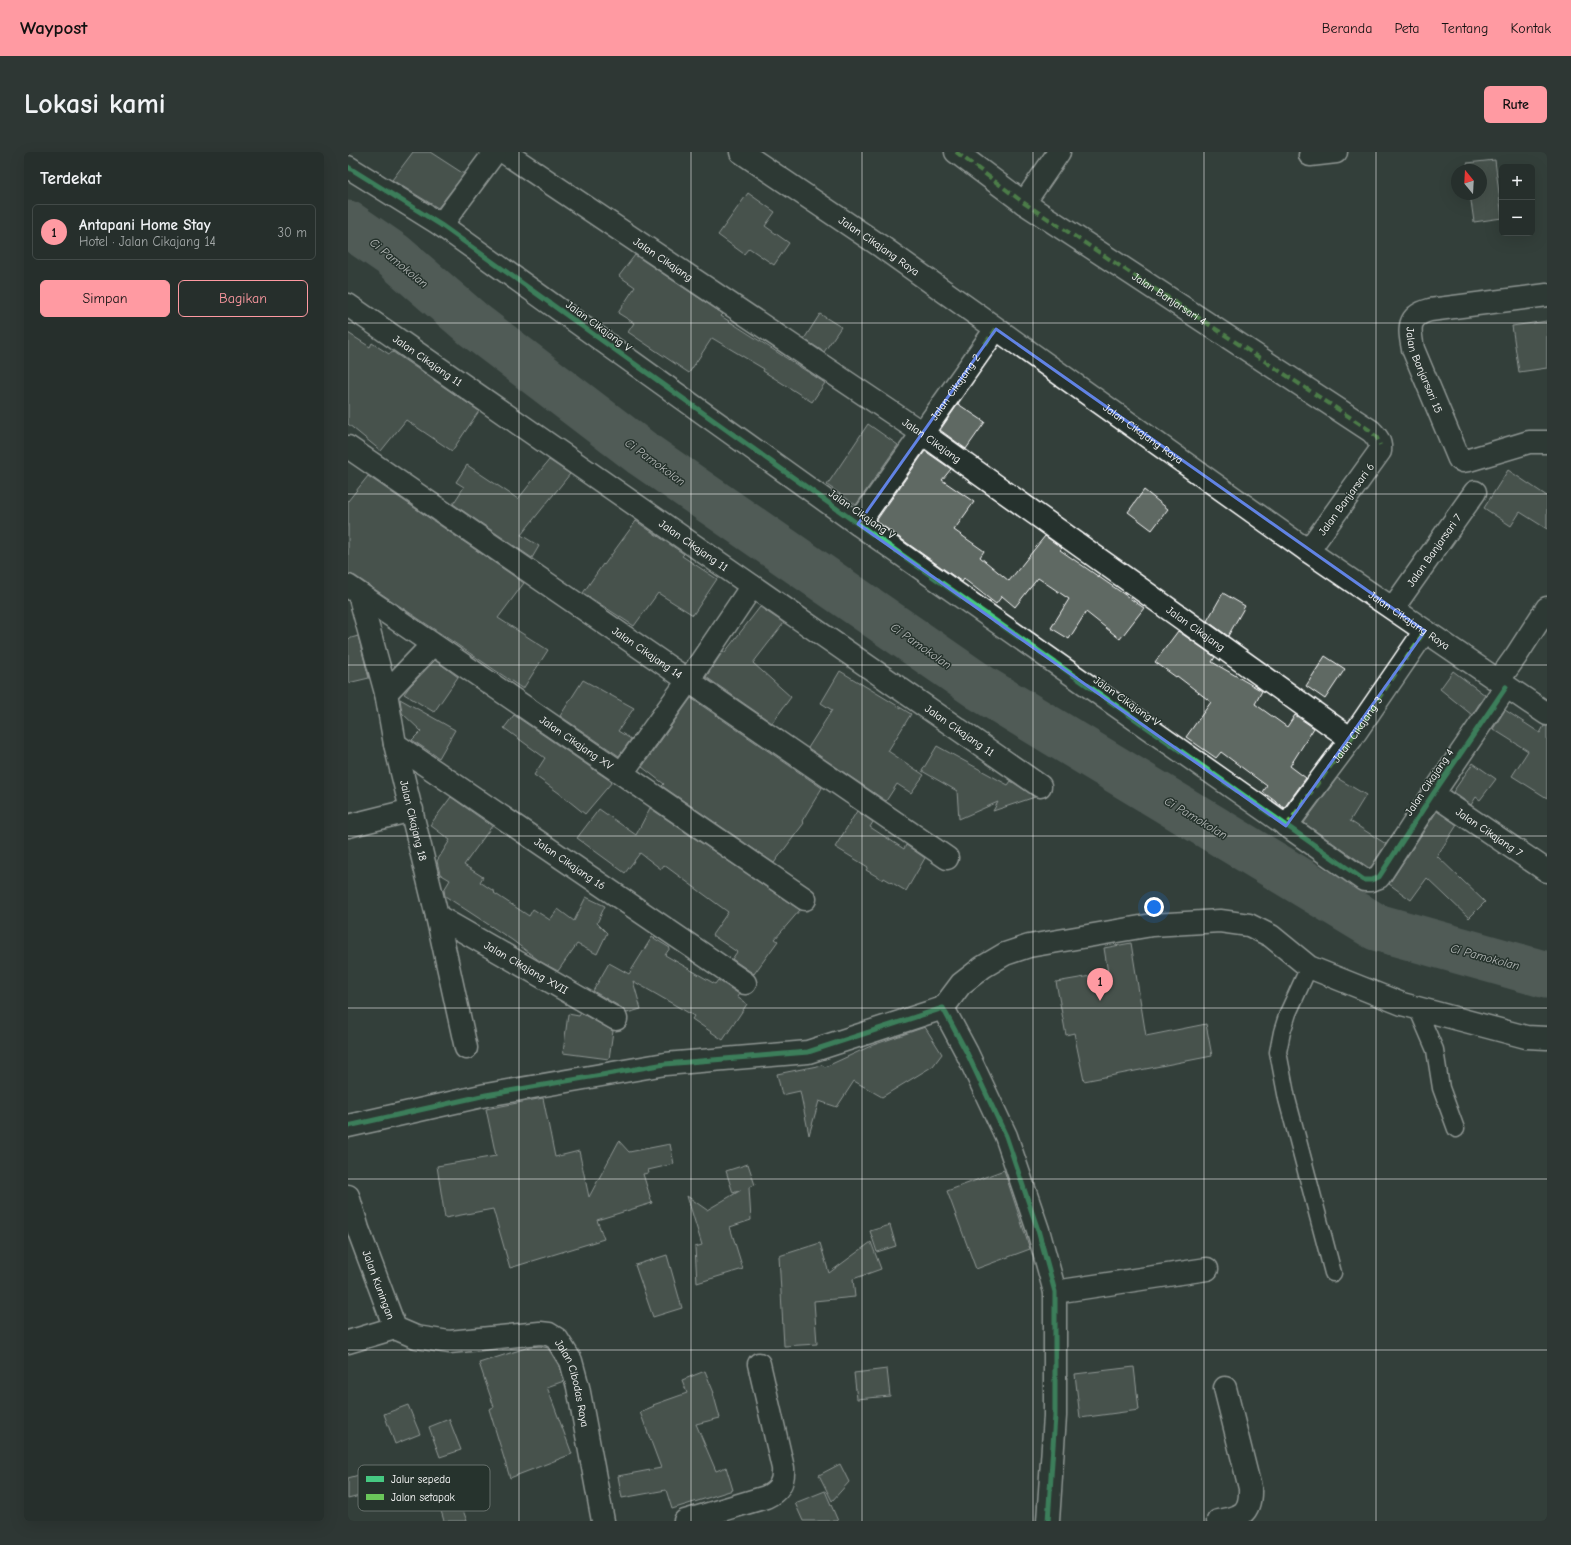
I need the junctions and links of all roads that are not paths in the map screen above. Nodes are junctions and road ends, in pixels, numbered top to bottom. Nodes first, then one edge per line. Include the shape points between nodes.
1 (495, 152) edge
2 (504, 152) edge
3 (956, 152) edge
4 (1059, 152) edge
5 (1336, 152) edge
6 (751, 155) edge
7 (1310, 155) dead end
8 (348, 167) edge
9 (1024, 203) junction
10 (441, 225) junction
11 (1547, 295) edge
12 (349, 308) edge
13 (996, 329) junction
14 (922, 433) junction
15 (1547, 442) edge
16 (1380, 445) joint
17 (348, 446) edge
18 (1475, 492) dead end
19 (858, 524) junction
20 (1308, 551) junction
21 (752, 586) junction
22 (354, 590) edge
23 (1393, 608) junction
24 (1547, 608) edge
25 (1425, 631) junction
26 (432, 645) junction
27 (688, 681) junction
28 (1502, 684) junction
29 (386, 693) junction
30 (1547, 714) edge
31 (1351, 739) junction
32 (395, 744) junction
33 (622, 773) junction
34 (1040, 786) dead end
35 (1432, 794) junction
36 (412, 810) junction
37 (348, 826) edge
38 (1286, 826) junction
39 (947, 858) dead end
40 (1547, 870) edge
41 (1364, 880) joint
42 (805, 899) dead end
43 (437, 916) junction
44 (1309, 967) junction
45 (745, 983) dead end
46 (943, 1008) junction
47 (1417, 1008) junction
48 (616, 1019) dead end
49 (1547, 1038) edge
50 (466, 1048) dead end
51 (348, 1126) edge
52 (1456, 1129) dead end
53 (348, 1196) edge
54 (353, 1230) edge
55 (1207, 1269) dead end
56 (1333, 1273) dead end
57 (1055, 1292) junction
58 (396, 1328) junction
59 (348, 1342) edge
60 (759, 1364) dead end
61 (1225, 1388) dead end
62 (603, 1521) edge
63 (685, 1521) edge
64 (1048, 1521) edge
65 (1218, 1521) edge

1 - 10 street
2 - 14 street, Jalan Cikajang
3 - 9 street, Jalan Banjarsari 4
4 - 9 street
5 - 7 street
6 - 13 street, Jalan Cikajang Raya
8 - 10 street, Jalan Cikajang V
9 - 16 street, Jalan Banjarsari 4 via 1371,431
10 - 19 street, Jalan Cikajang V
11 - 15 street, Jalan Banjarsari 15 via 1420,312 1412,319 1410,332 1413,349 1459,459 1469,460 1529,442
12 - 21 street, Jalan Cikajang 11
13 - 14 street, Jalan Cikajang 2
13 - 20 street, Jalan Cikajang Raya
14 - 19 street, Jalan Cikajang 2
14 - 31 street, Jalan Cikajang
16 - 20 street, Jalan Banjarsari 6 via 1380,451 1374,460
17 - 27 street, Jalan Cikajang 14
18 - 23 street, Jalan Banjarsari 7
19 - 38 street, Jalan Cikajang V
20 - 23 street, Jalan Cikajang Raya
21 - 27 street
21 - 34 street, Jalan Cikajang 11
22 - 26 street, Jalan Cikajang XV
22 - 29 street, Jalan Cikajang 18
23 - 25 street, Jalan Cikajang Raya
24 - 28 street, Jalan Cikajang 4 via 1516,656
25 - 28 street, Jalan Cikajang Raya
25 - 31 street, Jalan Cikajang 3
26 - 29 street
26 - 33 street, Jalan Cikajang XV
27 - 33 street
27 - 39 street, Jalan Cikajang 14
28 - 30 street, Jalan Cikajang Raya
28 - 35 street, Jalan Cikajang 4
29 - 32 street, Jalan Cikajang 18
31 - 38 street, Jalan Cikajang 3
32 - 36 street, Jalan Cikajang 18
32 - 45 street, Jalan Cikajang 16
33 - 42 street, Jalan Cikajang XV
35 - 40 street, Jalan Cikajang 7
35 - 41 street, Jalan Cikajang 4 via 1379,877
36 - 37 street
36 - 43 street, Jalan Cikajang 18
38 - 41 street, Jalan Cikajang V
43 - 48 street, Jalan Cikajang XVII
43 - 50 street, Jalan Cikajang 18
44 - 46 street via 1271,936 1249,926 1220,921 1152,925 1030,946 1005,954 962,984
44 - 47 street
44 - 56 lane via 1288,1013 1278,1052 1286,1099
46 - 51 street via 808,1052 657,1065 486,1095
46 - 57 street via 1006,1136 1038,1230
47 - 49 street via 1526,1037
47 - 52 lane via 1435,1050 1441,1088
53 - 54 street, Jalan Kuningan
54 - 58 street, Jalan Kuningan
55 - 57 street
57 - 64 street via 1055,1416
58 - 59 street
58 - 62 street, Jalan Cibodas Raya via 416,1337 449,1342 540,1333 556,1338 571,1361 578,1387
60 - 63 street via 783,1468 779,1488 766,1497
61 - 65 street via 1250,1488 1250,1499 1243,1514

